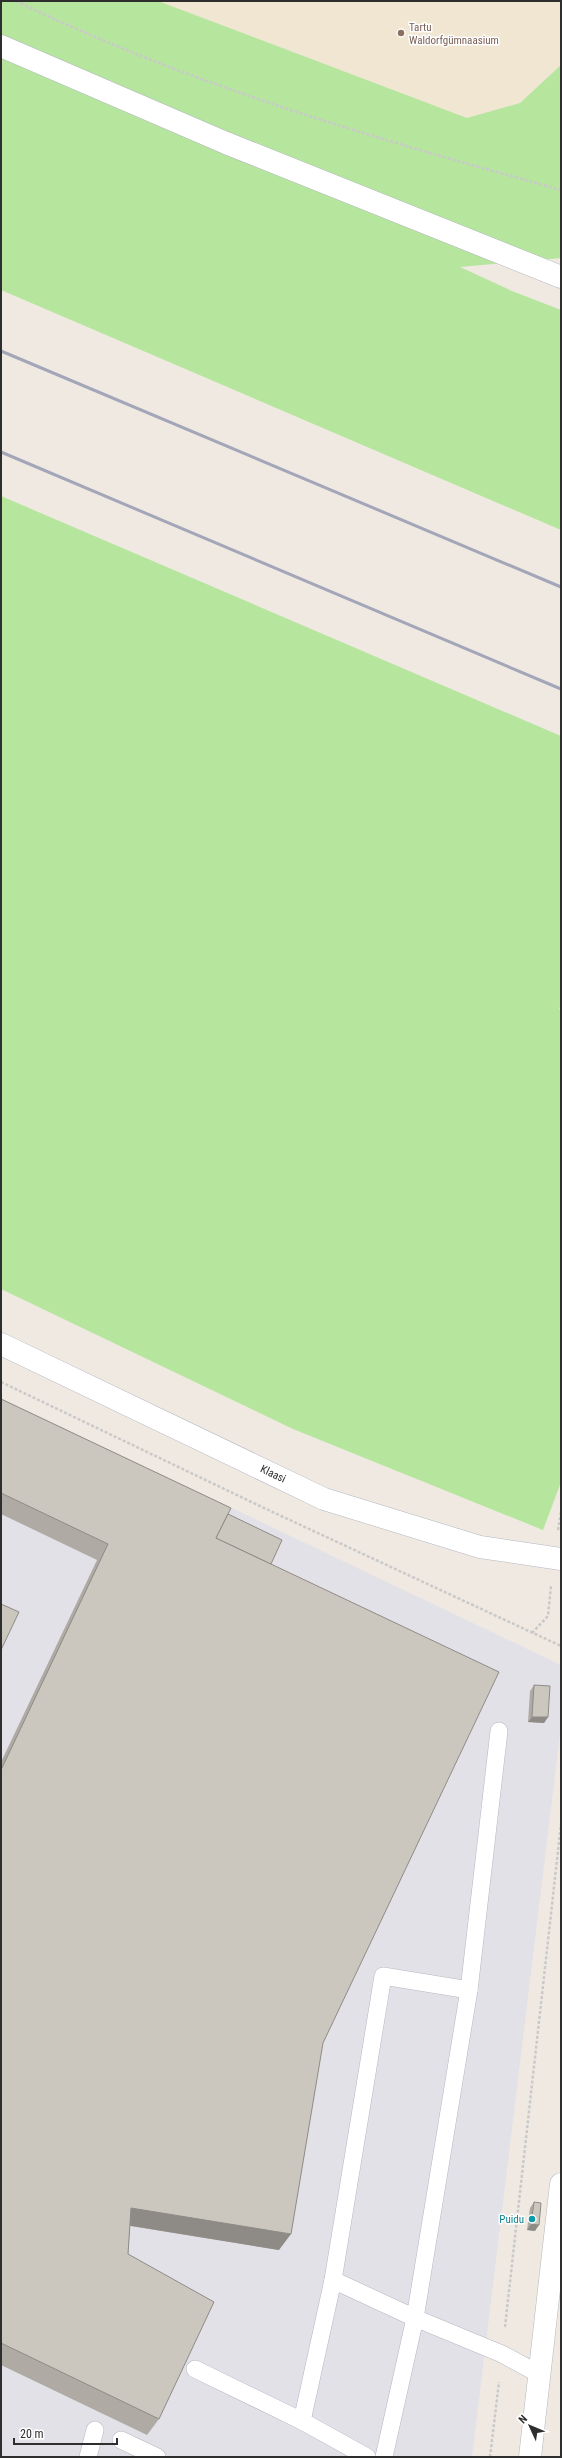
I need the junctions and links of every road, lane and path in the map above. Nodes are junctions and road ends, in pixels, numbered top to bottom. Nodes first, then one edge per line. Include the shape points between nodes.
1 (16, 1) edge
2 (1, 46) edge
3 (561, 190) edge
4 (561, 276) edge
5 (1, 1344) edge
6 (1, 1382) edge
7 (561, 1559) edge
8 (561, 1646) edge
9 (499, 1731) dead end
10 (561, 1824) edge
11 (469, 1990) junction
12 (561, 2184) edge
13 (333, 2280) junction
14 (415, 2318) junction
15 (502, 2354) junction
16 (195, 2369) edge
17 (539, 2374) junction
18 (302, 2421) junction
19 (95, 2430) dead end
20 (121, 2440) dead end
21 (88, 2457) edge
22 (157, 2457) edge
23 (367, 2457) edge
24 (384, 2457) edge
25 (490, 2457) edge
26 (530, 2457) edge

1 - 3 path via 215,86 374,138
2 - 4 street via 226,143
5 - 7 street, Klaasi via 324,1499 480,1547
6 - 8 path
9 - 11 lane
10 - 15 path
11 - 13 lane via 383,1976
11 - 14 lane
12 - 17 street
13 - 14 lane
13 - 18 lane
14 - 15 lane
14 - 24 lane
15 - 17 lane
15 - 25 path
16 - 18 lane
17 - 26 street
18 - 23 lane
19 - 21 lane
20 - 22 lane

